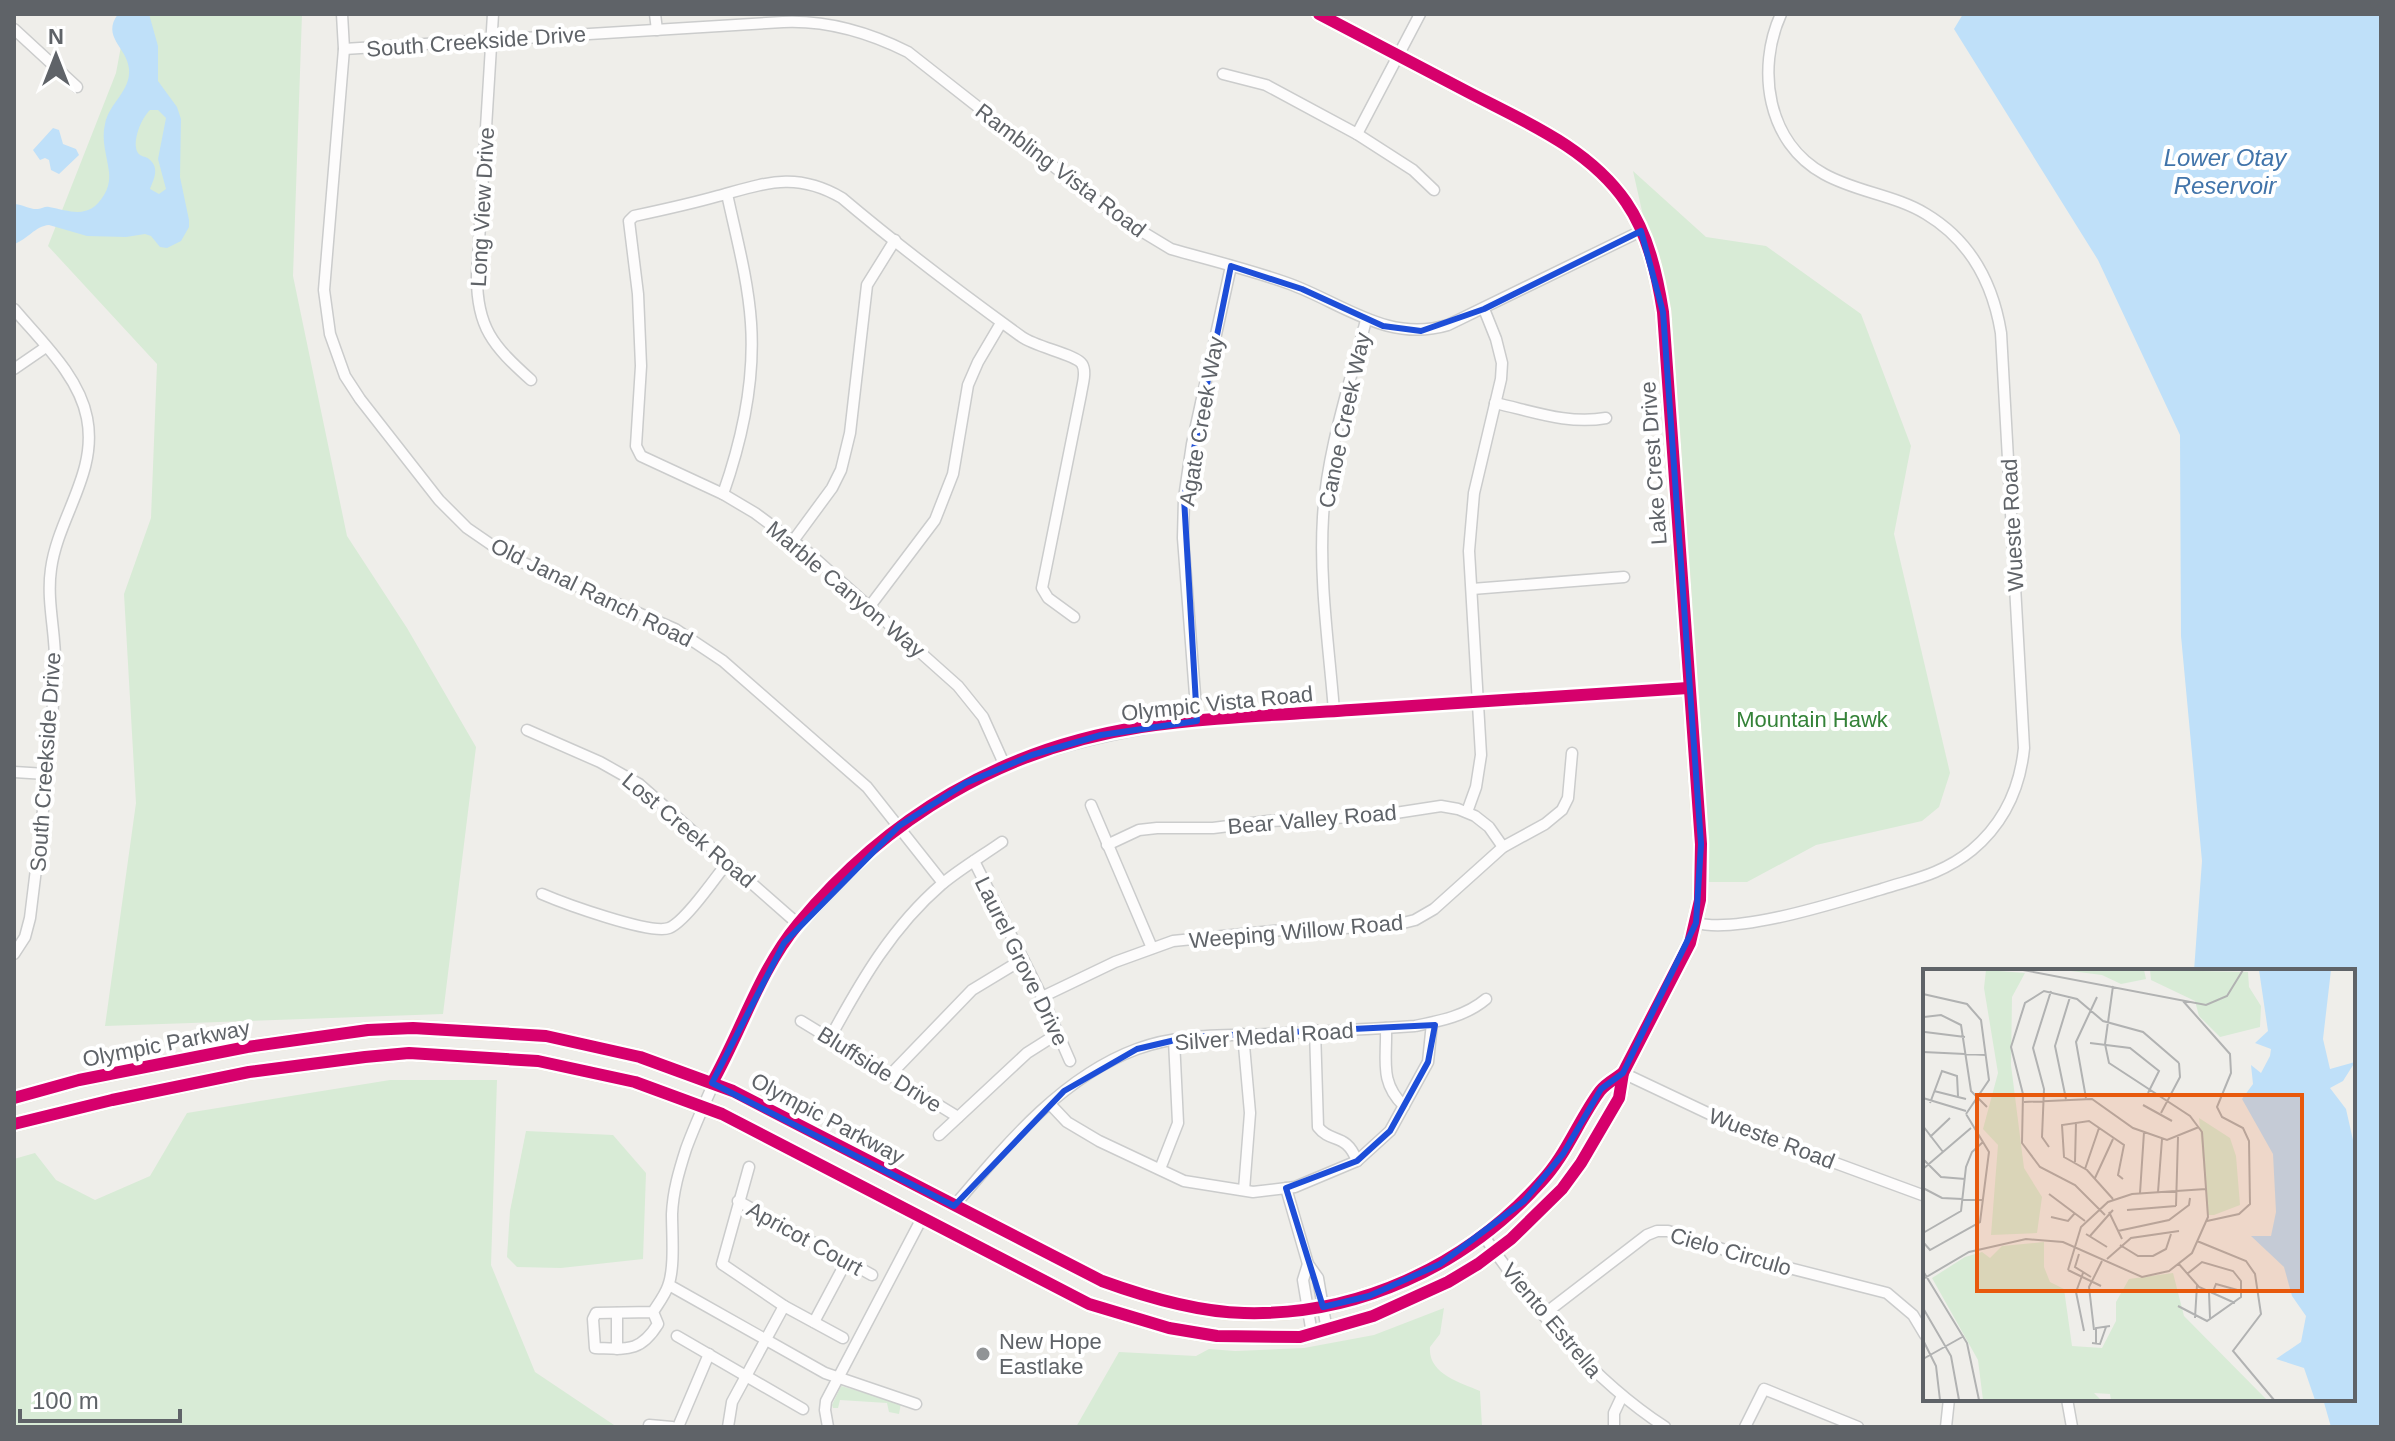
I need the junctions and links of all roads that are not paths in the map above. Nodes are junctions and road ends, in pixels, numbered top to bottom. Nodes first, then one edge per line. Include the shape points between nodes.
1 (342, 14) edge
2 (493, 14) edge
3 (655, 14) edge
4 (1319, 14) edge
5 (1420, 14) edge
6 (1781, 14) edge
7 (802, 18) edge
8 (14, 29) edge
9 (657, 30) junction
10 (493, 41) junction
11 (344, 49) junction
12 (1398, 56) junction
13 (1223, 74) dead end
14 (77, 87) dead end
15 (1357, 134) junction
16 (1434, 190) dead end
17 (727, 194) junction
18 (1641, 231) junction
19 (895, 240) junction
20 (1231, 266) junction
21 (14, 309) edge
22 (1484, 309) junction
23 (1366, 320) junction
24 (1001, 323) junction
25 (46, 347) junction
26 (14, 369) edge
27 (531, 380) dead end
28 (1495, 403) junction
29 (1606, 418) dead end
30 (723, 494) junction
31 (793, 541) junction
32 (1624, 577) dead end
33 (1472, 589) junction
34 (870, 606) junction
35 (1074, 617) dead end
36 (1688, 688) junction
37 (1479, 701) junction
38 (1334, 711) junction
39 (1197, 721) junction
40 (527, 730) dead end
41 (1572, 753) dead end
42 (1005, 766) junction
43 (14, 772) edge
44 (46, 774) junction
45 (1091, 805) dead end
46 (1467, 812) junction
47 (899, 826) junction
48 (1002, 842) dead end
49 (1107, 845) junction
50 (1503, 847) junction
51 (974, 861) junction
52 (727, 863) junction
53 (943, 883) junction
54 (542, 894) dead end
55 (1696, 923) junction
56 (798, 924) junction
57 (1152, 948) junction
58 (14, 954) edge
59 (1023, 959) junction
60 (1042, 997) junction
61 (1486, 999) dead end
62 (801, 1021) dead end
63 (1432, 1023) junction
64 (1386, 1028) junction
65 (1315, 1030) junction
66 (1057, 1034) junction
67 (1243, 1034) junction
68 (830, 1038) junction
69 (1174, 1040) junction
70 (1070, 1061) dead end
71 (1623, 1073) junction
72 (890, 1075) junction
73 (712, 1083) junction
74 (14, 1098) edge
75 (1050, 1104) junction
76 (702, 1106) junction
77 (1404, 1106) junction
78 (958, 1117) junction
79 (14, 1124) edge
80 (939, 1135) dead end
81 (1357, 1161) junction
82 (749, 1167) dead end
83 (1160, 1169) junction
84 (1286, 1188) junction
85 (1244, 1190) junction
86 (1923, 1195) edge
87 (738, 1201) junction
88 (954, 1206) junction
89 (922, 1218) junction
90 (1483, 1235) junction
91 (1495, 1251) junction
92 (846, 1262) junction
93 (872, 1275) dead end
94 (669, 1285) junction
95 (784, 1306) junction
96 (1316, 1309) junction
97 (653, 1312) junction
98 (617, 1313) junction
99 (1543, 1315) junction
100 (814, 1322) junction
101 (1923, 1332) edge
102 (1320, 1333) junction
103 (677, 1336) dead end
104 (843, 1338) dead end
105 (766, 1339) junction
106 (617, 1349) junction
107 (709, 1354) junction
108 (745, 1375) junction
109 (839, 1378) junction
110 (1622, 1396) junction
111 (1949, 1401) edge
112 (2067, 1401) edge
113 (916, 1404) dead end
114 (803, 1409) dead end
115 (649, 1425) dead end
116 (675, 1427) edge
117 (728, 1427) edge
118 (828, 1427) edge
119 (1614, 1427) edge
120 (1665, 1427) edge
121 (1745, 1427) edge
122 (1858, 1427) edge
123 (1946, 1427) edge
124 (2072, 1427) edge

1 - 11 street, Old Janal Ranch Road
2 - 10 street, Long View Drive
3 - 9 street
4 - 12 main road, Lake Crest Drive
5 - 12 street
6 - 55 street, Wueste Road via 1768,54 1769,90 1778,122 1794,149 1822,173 1926,213 1969,251 1993,295 2001,333 2024,748 2015,789 2002,816 1971,851 1945,868 1824,906 1740,924
7 - 9 street, Rambling Vista Road
7 - 20 street, Rambling Vista Road via 856,30 908,52 1133,228 1171,249
8 - 14 street
9 - 10 street, South Creekside Drive
10 - 11 street, South Creekside Drive
10 - 27 street, Long View Drive via 478,307 492,342
11 - 47 street, Old Janal Ranch Road via 324,290 334,348 360,399 467,528 524,563 649,616 703,646 857,777
12 - 15 street
12 - 18 main road, Lake Crest Drive via 1573,149 1625,201
13 - 15 street via 1266,85
15 - 16 street
17 - 19 street via 778,181 822,187
17 - 30 street via 752,335 747,403
17 - 30 street, Marble Canyon Way via 629,221 640,329 636,446 646,459
18 - 22 street, Rambling Vista Road
18 - 36 main road, Lake Crest Drive via 1663,312
19 - 24 street
19 - 31 street via 867,285 841,470
20 - 23 street, Rambling Vista Road via 1302,289
20 - 39 street, Agate Creek Way via 1185,489 1183,538
21 - 25 street, South Creekside Drive
22 - 23 street, Rambling Vista Road via 1421,331
22 - 28 street via 1502,363
23 - 38 street, Canoe Creek Way via 1336,437 1323,519
24 - 34 street via 968,385 960,447 946,497 935,520
24 - 35 street via 1037,346 1074,357 1084,371 1042,588
25 - 26 street
25 - 44 street, South Creekside Drive via 77,389 89,432 85,470 59,532 50,571 55,667
28 - 29 street via 1566,420
28 - 33 street via 1470,520
30 - 31 street, Marble Canyon Way
31 - 34 street, Marble Canyon Way
32 - 33 street
33 - 37 street
34 - 42 street, Marble Canyon Way via 958,686 979,711
36 - 37 street, Olympic Vista Road
36 - 55 main road, Lake Crest Drive via 1701,854
37 - 38 street, Olympic Vista Road
37 - 46 street via 1480,772
38 - 39 street, Olympic Vista Road
39 - 42 street, Olympic Vista Road via 1101,735
40 - 52 street, Lost Creek Road via 639,784
41 - 50 street, Weeping Willow Road via 1562,810
42 - 47 street, Olympic Vista Road via 966,783
43 - 44 street
44 - 58 street, South Creekside Drive via 30,918
45 - 49 street
46 - 49 street, Bear Valley Road via 1432,806 1376,816 1157,828
46 - 50 street via 1489,827
47 - 53 street, Old Janal Ranch Road
47 - 56 street, Olympic Vista Road via 852,866
48 - 51 street
49 - 57 street
50 - 57 street, Weeping Willow Road via 1434,909 1401,925 1292,929 1173,941
51 - 53 street
51 - 59 street, Laurel Grove Drive
52 - 54 street via 670,928 595,915
52 - 56 street, Lost Creek Road
53 - 68 street via 879,952
55 - 71 main road, Lake Crest Drive
56 - 73 street, Olympic Vista Road via 749,1003
57 - 60 street, Weeping Willow Road
59 - 60 street, Laurel Grove Drive
59 - 72 street via 972,990
60 - 66 street, Laurel Grove Drive
61 - 63 street, Silver Medal Road via 1476,1008
62 - 68 street, Bluffside Drive
63 - 64 street, Silver Medal Road
63 - 77 street via 1428,1062
64 - 65 street, Silver Medal Road
64 - 77 street via 1386,1081
65 - 67 street, Silver Medal Road
65 - 81 street via 1318,1127 1349,1144
66 - 70 street, Laurel Grove Drive
66 - 78 street via 1027,1053
67 - 69 street, Silver Medal Road
67 - 85 street via 1250,1113
68 - 72 street, Bluffside Drive
69 - 75 street, Silver Medal Road via 1137,1049 1107,1064
69 - 83 street via 1178,1123
71 - 86 street, Wueste Road via 1735,1126
71 - 90 main road, Lake Crest Drive via 1601,1089 1546,1177
71 - 91 main road, Lake Crest Drive via 1619,1098 1571,1176 1537,1216
72 - 78 street, Bluffside Drive
73 - 74 main road, Olympic Parkway via 640,1057 546,1036 413,1028 247,1047
73 - 76 street, Olympic Vista Road
73 - 88 main road, Olympic Parkway
75 - 83 street via 1067,1122 1099,1141
75 - 88 street, Silver Medal Road
76 - 79 main road, Olympic Parkway via 635,1082 538,1061 409,1053 249,1072
76 - 89 main road, Olympic Parkway
76 - 94 street, Olympic Vista Road via 676,1181
77 - 81 street via 1390,1131
78 - 80 street
81 - 84 street
82 - 87 street
83 - 85 street via 1184,1181
84 - 85 street
84 - 96 street via 1308,1264 1318,1278
87 - 92 street, Apricot Court
87 - 95 street via 722,1264
88 - 96 main road, Olympic Parkway via 1138,1294 1242,1313
89 - 102 main road, Olympic Parkway via 1089,1304 1139,1320 1217,1336
89 - 109 street
90 - 91 street, Viento Estrella
90 - 96 main road, Lake Crest Drive via 1390,1288
91 - 99 street, Viento Estrella
91 - 102 main road, Lake Crest Drive via 1407,1303
92 - 93 street, Apricot Court
92 - 100 street
94 - 97 street
94 - 105 street
95 - 100 street
95 - 105 street
96 - 102 street
97 - 98 street
97 - 106 street via 658,1324 650,1337 635,1348
98 - 106 street
98 - 106 street via 596,1313 593,1331 595,1348
99 - 101 street, Cielo Circulo via 1647,1235 1668,1231 1887,1293 1913,1315
99 - 110 street, Viento Estrella
100 - 104 street
103 - 107 street
105 - 108 street
105 - 109 street
107 - 108 street
107 - 116 street
108 - 114 street
108 - 117 street
109 - 113 street
109 - 118 street via 826,1401
110 - 119 street
110 - 120 street, Viento Estrella
111 - 123 street
112 - 124 street
115 - 116 street
121 - 122 street via 1764,1389

